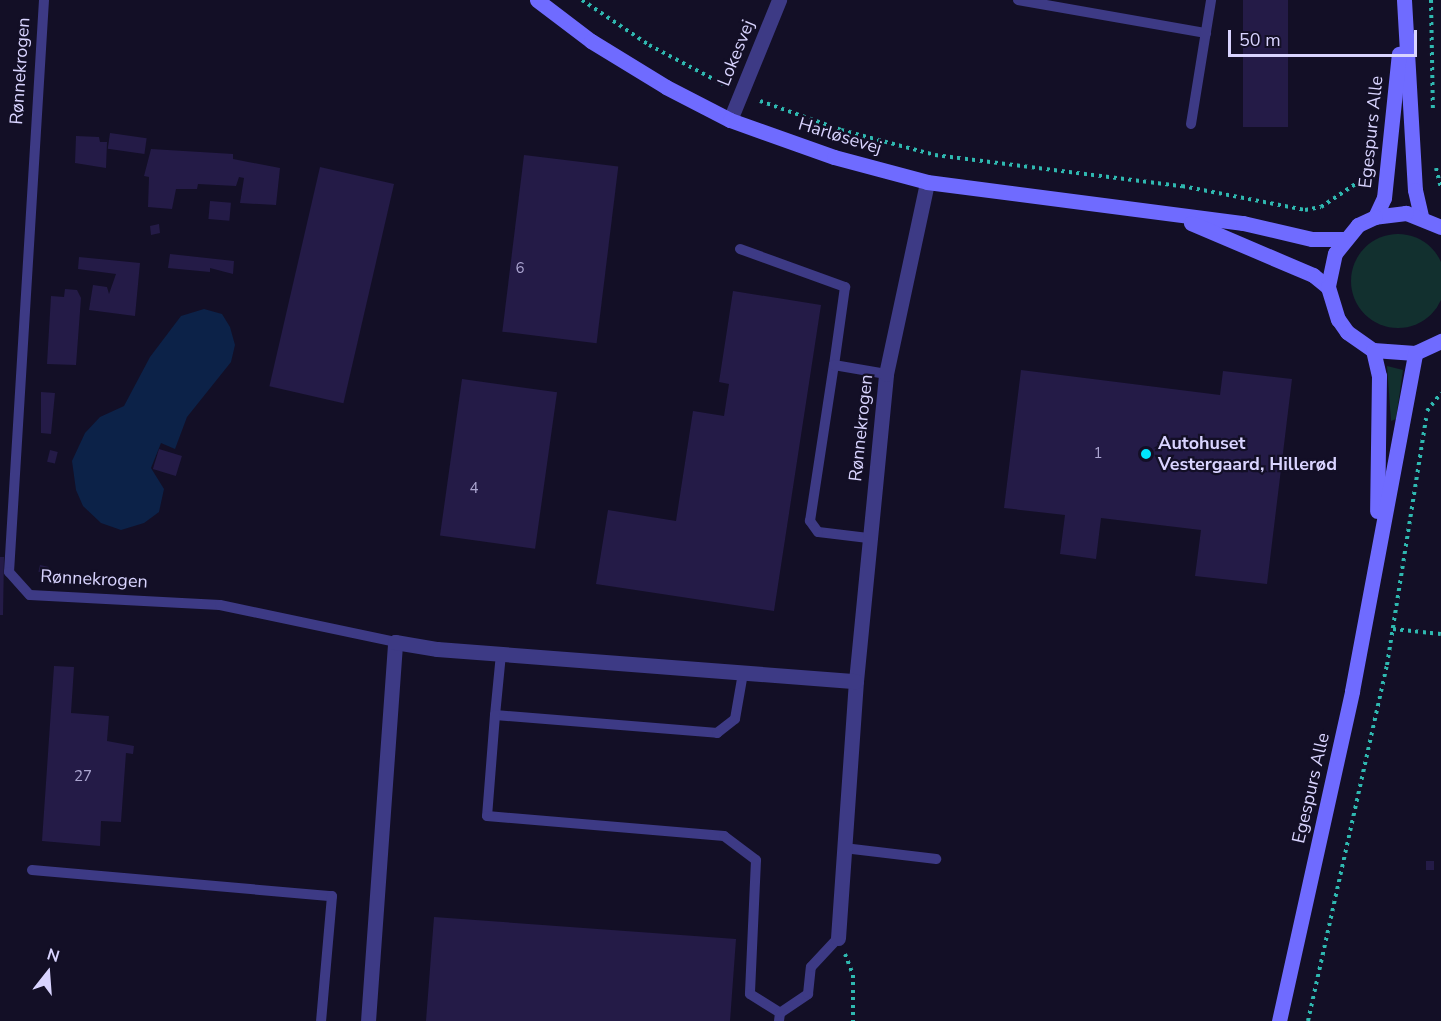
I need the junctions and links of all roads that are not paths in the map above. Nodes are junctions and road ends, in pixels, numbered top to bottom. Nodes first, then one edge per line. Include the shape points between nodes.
1 (44, 0) edge
2 (537, 0) edge
3 (779, 0) edge
4 (1018, 0) edge
5 (1211, 0) edge
6 (1404, 8) edge
7 (1206, 33) junction
8 (730, 120) junction
9 (1191, 124) dead end
10 (927, 182) junction
11 (1166, 213) junction
12 (1376, 216) junction
13 (1421, 216) junction
14 (1441, 227) edge
15 (1344, 238) junction
16 (740, 249) dead end
17 (1328, 287) junction
18 (1441, 340) edge
19 (1373, 350) junction
20 (1415, 352) junction
21 (834, 365) junction
22 (885, 374) junction
23 (868, 538) junction
24 (1376, 562) junction
25 (395, 642) junction
26 (501, 654) junction
27 (743, 673) junction
28 (856, 681) junction
29 (495, 715) junction
30 (844, 848) junction
31 (936, 859) dead end
32 (32, 870) dead end
33 (838, 938) joint
34 (779, 1017) edge
35 (321, 1021) edge
36 (368, 1021) edge
37 (1279, 1021) edge

1 - 25 lane, Rønnekrogen via 9,572 30,595 220,605
2 - 8 street, Harløsevej via 591,41
3 - 8 street, Lokesvej
4 - 7 lane
5 - 7 lane
6 - 12 street, Egespurs Alle via 1384,198
6 - 13 street, Egespurs Alle via 1414,173
7 - 9 lane
8 - 10 street, Harløsevej via 834,157
10 - 11 street, Harløsevej
10 - 22 street, Rønnekrogen
11 - 15 street, Harløsevej via 1312,239
11 - 17 street, Harløsevej via 1288,263
12 - 13 street
12 - 15 street
13 - 14 street
15 - 17 street via 1335,253
16 - 21 lane via 845,287
17 - 19 street via 1338,319 1347,332
18 - 20 street
19 - 20 street
19 - 24 street, Egespurs Alle via 1379,398
20 - 24 street, Egespurs Alle
21 - 22 lane
21 - 23 lane via 810,521 818,532
22 - 23 street, Rønnekrogen
23 - 28 street, Rønnekrogen
24 - 37 street, Egespurs Alle via 1352,691
25 - 26 street, Rønnekrogen
25 - 36 street
26 - 27 street, Rønnekrogen
26 - 29 lane
27 - 28 street, Rønnekrogen
27 - 29 lane via 735,719 717,733
28 - 30 street, Rønnekrogen
29 - 34 lane via 487,816 724,836 756,860 750,994
30 - 31 lane
30 - 33 street, Rønnekrogen
32 - 35 lane via 332,896
33 - 34 lane via 811,967 808,994

